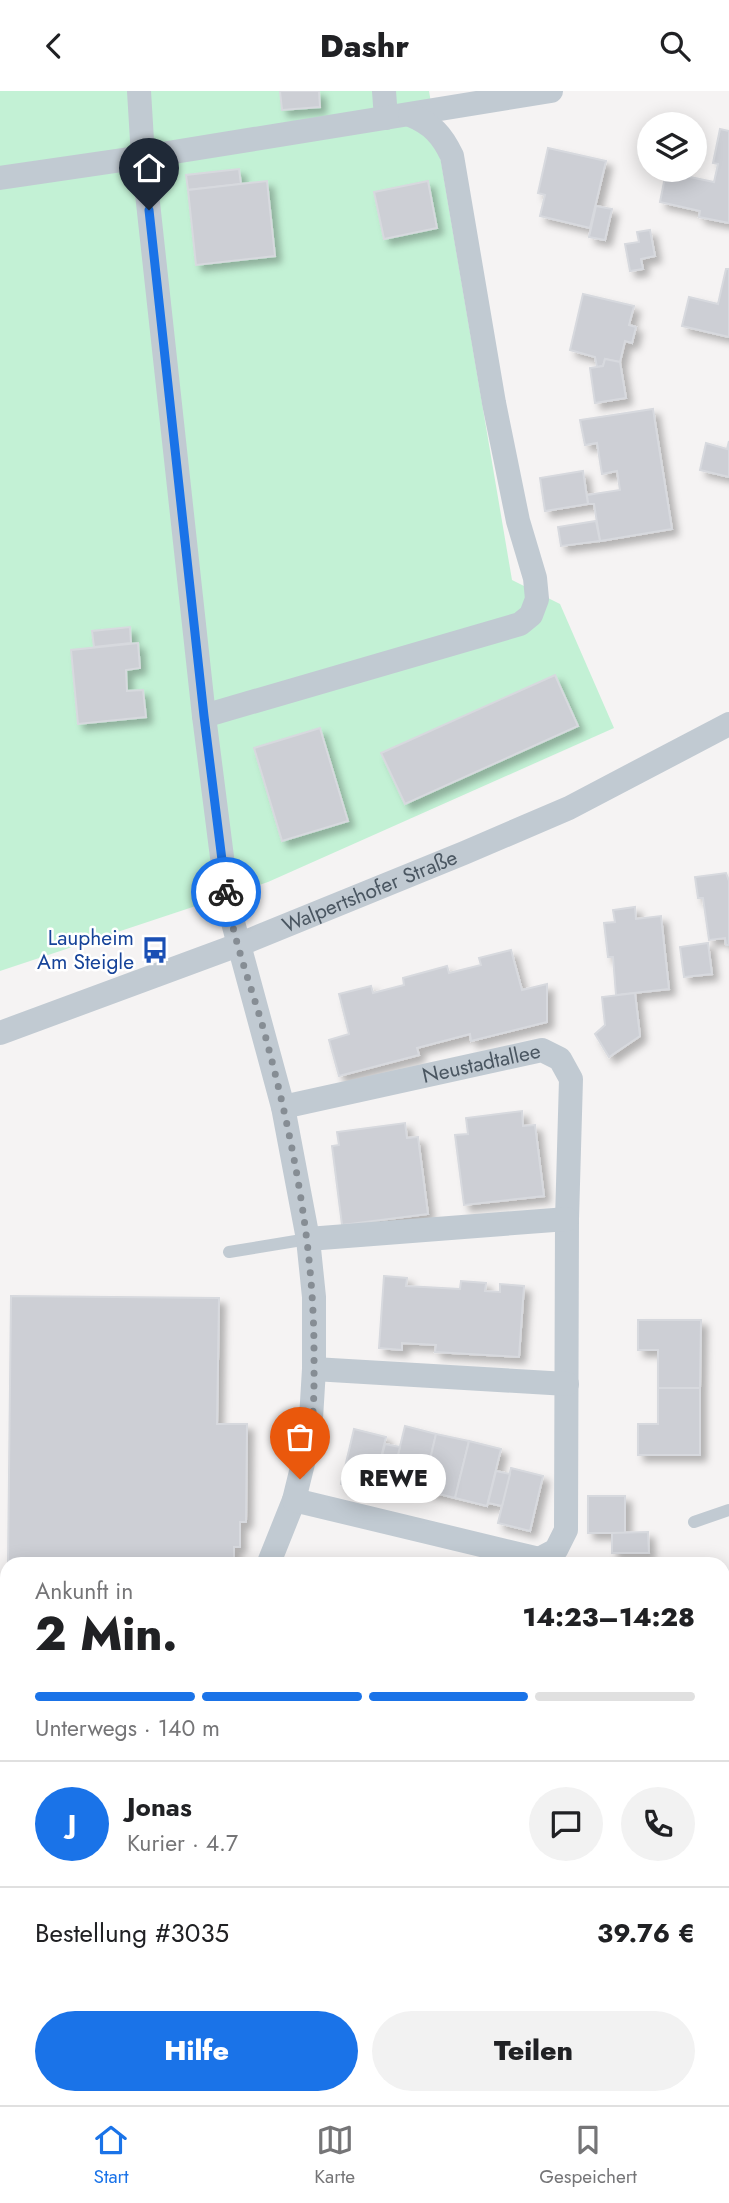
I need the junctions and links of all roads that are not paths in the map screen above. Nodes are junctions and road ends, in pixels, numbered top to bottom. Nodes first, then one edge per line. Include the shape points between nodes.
1 (139, 91) edge
2 (384, 91) edge
3 (551, 91) edge
4 (398, 116) junction
5 (143, 157) junction
6 (0, 178) edge
7 (204, 716) junction
8 (729, 724) edge
9 (238, 945) junction
10 (0, 1033) edge
11 (282, 1107) junction
12 (567, 1219) junction
13 (308, 1239) junction
14 (229, 1252) dead end
15 (314, 1369) junction
16 (567, 1384) junction
17 (294, 1500) junction
18 (729, 1510) edge
19 (694, 1522) dead end
20 (271, 1557) edge
21 (531, 1557) edge
22 (543, 1557) edge

1 - 5 street
2 - 4 street
3 - 4 street
4 - 5 street
4 - 7 street via 426,121 442,135 452,156 494,403 537,599 531,615 520,624
5 - 6 street
5 - 7 street
7 - 9 street via 228,904
8 - 9 street, Walpertshofer Straße via 569,809
9 - 10 street, Walpertshofer Straße
9 - 11 street
11 - 12 street, Neustadtallee via 541,1050 561,1059 571,1079
11 - 13 street
12 - 13 street
12 - 16 street, Neustadtallee
13 - 14 lane
13 - 15 street
15 - 16 street
15 - 17 street via 310,1435
16 - 22 street, Neustadtallee via 566,1530 556,1550
17 - 20 street
17 - 21 street, Neustadtallee
18 - 19 lane

